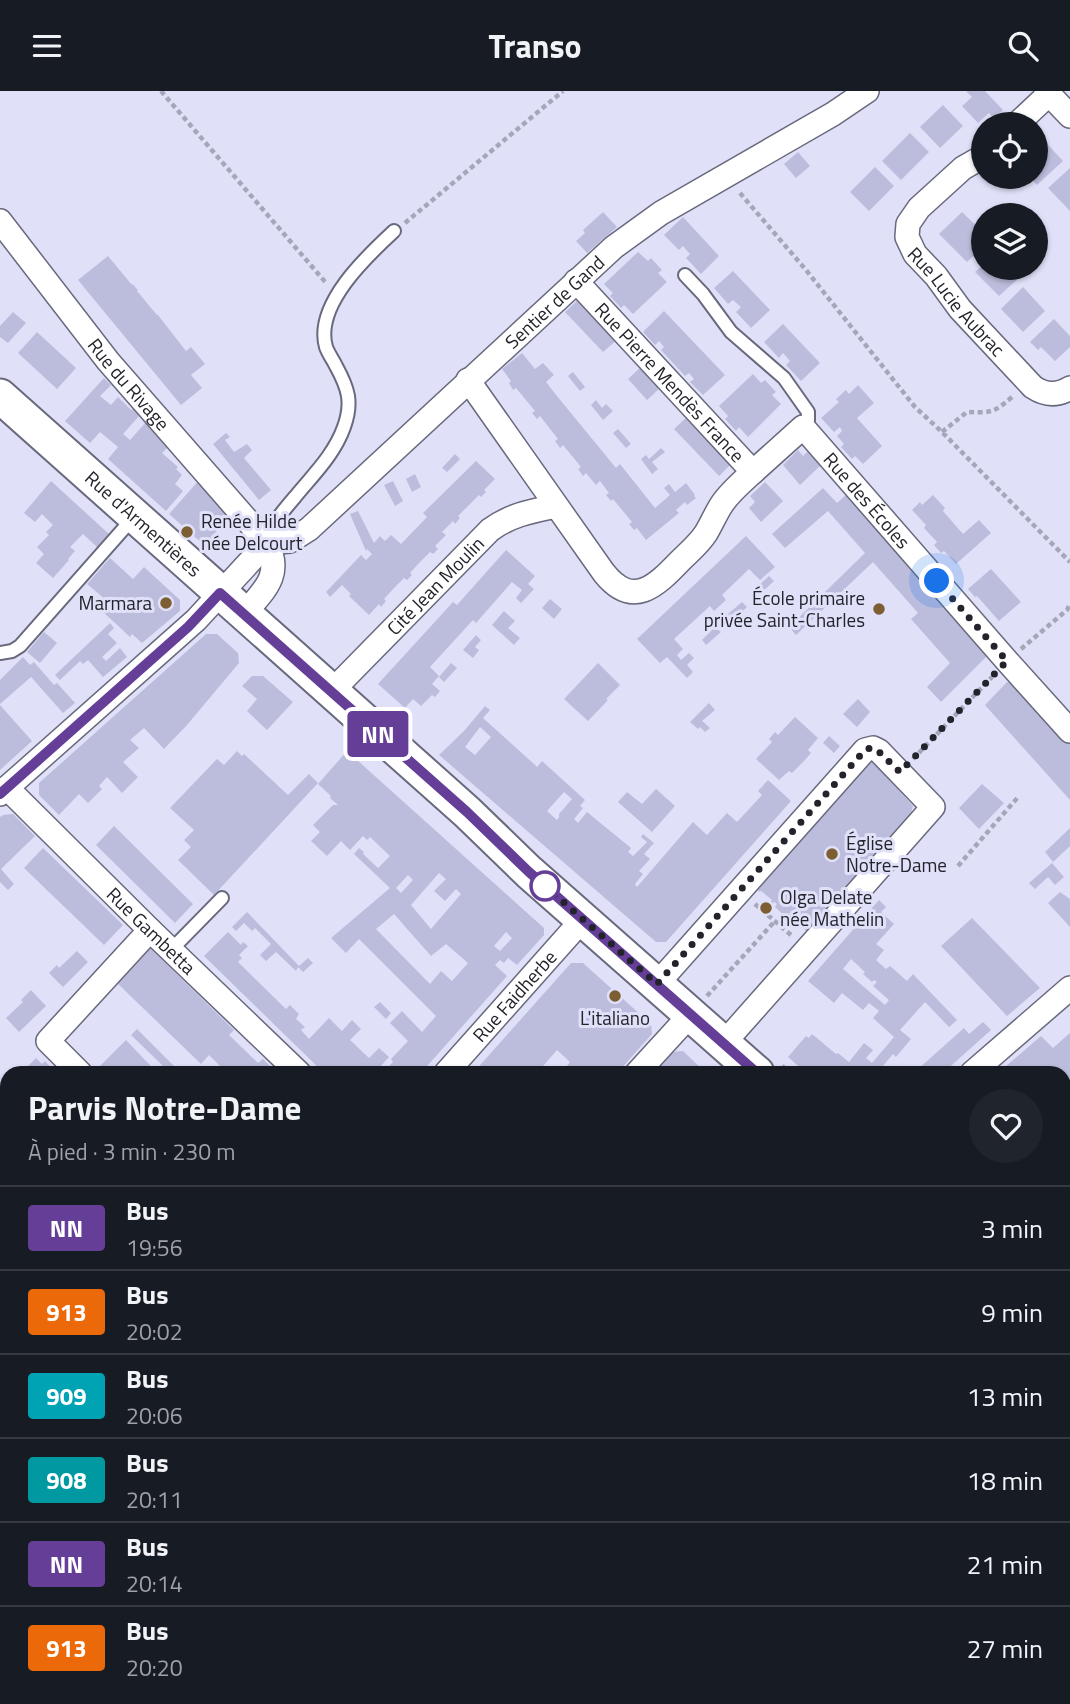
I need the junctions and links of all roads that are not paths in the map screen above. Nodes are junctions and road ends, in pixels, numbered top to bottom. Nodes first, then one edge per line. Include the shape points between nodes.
1 (867, 91) edge
2 (1048, 92) edge
3 (1029, 112) edge
4 (1070, 116) edge
5 (971, 163) edge
6 (0, 221) edge
7 (394, 231) road end
8 (685, 275) dead end
9 (576, 281) junction
10 (468, 380) junction
11 (1070, 388) edge
12 (0, 396) edge
13 (803, 427) junction
14 (753, 472) junction
15 (556, 506) junction
16 (135, 517) junction
17 (267, 543) junction
18 (232, 604) junction
19 (0, 653) edge
20 (331, 692) junction
21 (1070, 731) edge
22 (3, 791) edge
23 (222, 898) dead end
24 (583, 919) junction
25 (150, 930) junction
26 (171, 950) junction
27 (657, 984) junction
28 (1070, 988) edge
29 (698, 1005) junction
30 (724, 1043) junction
31 (73, 1066) edge
32 (292, 1066) edge
33 (452, 1066) edge
34 (643, 1066) edge
35 (749, 1066) edge
36 (980, 1066) edge

1 - 9 street, Sentier de Gand via 644,224
2 - 3 street
2 - 4 street
5 - 11 street, Rue Lucie Aubrac via 919,208 908,224 908,243 960,309 1029,383 1048,394
6 - 17 street, Rue du Rivage via 108,361
7 - 17 lane via 357,267 337,295 325,335 326,347 349,393 347,415 329,457 278,519
8 - 13 lane via 731,332 784,378 808,412
9 - 10 street, Sentier de Gand
9 - 14 street, Rue Pierre Mendès France
10 - 15 street
10 - 17 street, Sentier de Gand via 302,534 285,542
12 - 16 main road, Rue d'Armentières
13 - 14 street, Rue Pierre Mendès France
13 - 21 street, Rue des Écoles
14 - 15 street via 724,500 699,542 660,583 642,591 622,589 609,579
15 - 20 street, Cité Jean Moulin via 497,524
16 - 18 main road, Rue d'Armentières
16 - 19 lane via 20,646
17 - 18 street
17 - 18 street via 274,561 266,587
18 - 20 main road, Rue d'Armentières
18 - 22 street via 188,627
20 - 24 main road, Rue d'Armentières
22 - 25 street, Rue Gambetta
23 - 26 lane
24 - 27 main road, Rue d'Armentières
24 - 33 street, Rue Faidherbe
25 - 26 street, Rue Gambetta
25 - 31 street via 48,1041
26 - 32 street, Rue Gambetta
27 - 29 main road, Rue d'Armentières
27 - 30 street via 865,750 876,749 933,807
28 - 36 street
29 - 30 main road, Rue d'Armentières
29 - 34 street
30 - 35 main road, Rue d'Armentières

